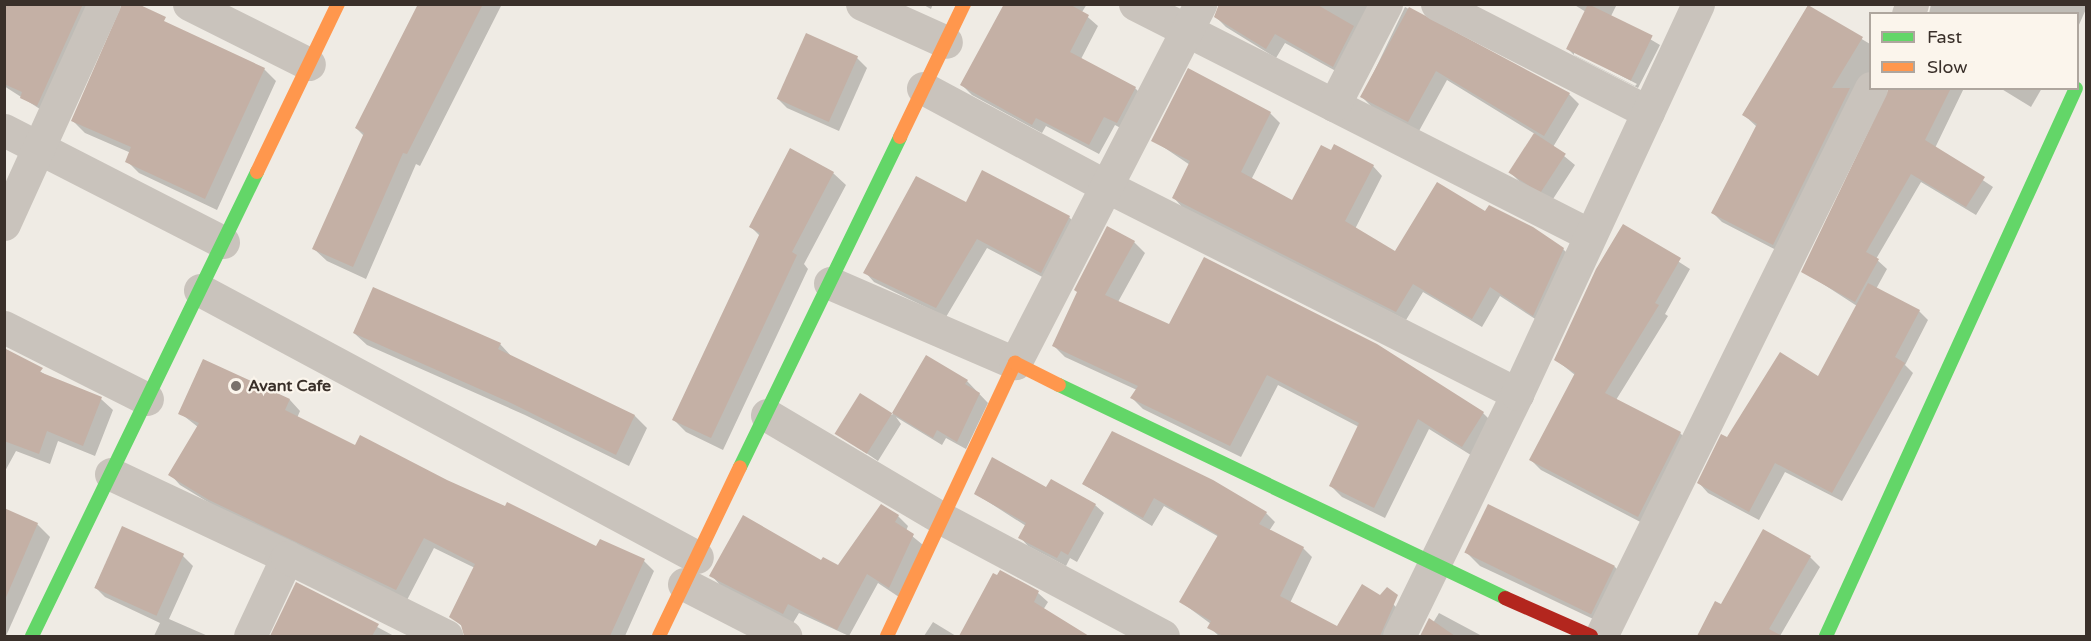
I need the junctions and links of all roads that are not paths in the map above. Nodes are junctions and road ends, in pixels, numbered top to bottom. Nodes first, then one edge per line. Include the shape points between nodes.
1 (104, 4) edge
2 (189, 4) edge
3 (338, 4) edge
4 (862, 4) edge
5 (964, 4) edge
6 (1135, 4) edge
7 (1386, 4) edge
8 (1437, 4) edge
9 (1698, 4) edge
10 (1193, 18) edge
11 (946, 42) junction
12 (309, 64) junction
13 (923, 88) junction
14 (1870, 90) edge
15 (2076, 90) edge
16 (1334, 105) junction
17 (1648, 112) junction
18 (4, 130) edge
19 (39, 148) junction
20 (1106, 186) junction
21 (4, 224) edge
22 (1590, 235) junction
23 (223, 242) junction
24 (830, 283) junction
25 (200, 290) junction
26 (4, 327) edge
27 (1016, 363) junction
28 (1517, 394) junction
29 (147, 399) junction
30 (767, 415) junction
31 (111, 474) junction
32 (943, 519) junction
33 (287, 557) junction
34 (1431, 565) junction
35 (691, 571) junction
36 (32, 636) edge
37 (250, 636) edge
38 (442, 636) edge
39 (659, 636) edge
40 (785, 636) edge
41 (887, 636) edge
42 (1163, 636) edge
43 (1399, 636) edge
44 (1591, 636) edge
45 (1601, 636) edge
46 (1826, 636) edge

1 - 19 street
2 - 12 street
3 - 12 street
4 - 11 street
5 - 11 street
6 - 10 street
7 - 16 street
8 - 17 street
9 - 17 street
10 - 16 street
10 - 20 street
11 - 13 street
12 - 23 street
13 - 20 street
13 - 24 street
14 - 45 street
15 - 46 street
16 - 22 street
17 - 22 street
18 - 19 street
19 - 21 street
19 - 23 street
20 - 27 street
20 - 28 street
22 - 28 street
23 - 25 street
24 - 27 street
24 - 30 street
25 - 29 street
25 - 35 street
26 - 29 street
27 - 32 street
27 - 34 street
28 - 34 street
29 - 31 street
30 - 32 street
30 - 35 street
31 - 33 street
31 - 36 street
32 - 41 street
32 - 42 street
33 - 37 street
33 - 38 street
34 - 43 street
34 - 44 street
35 - 39 street
35 - 40 street

